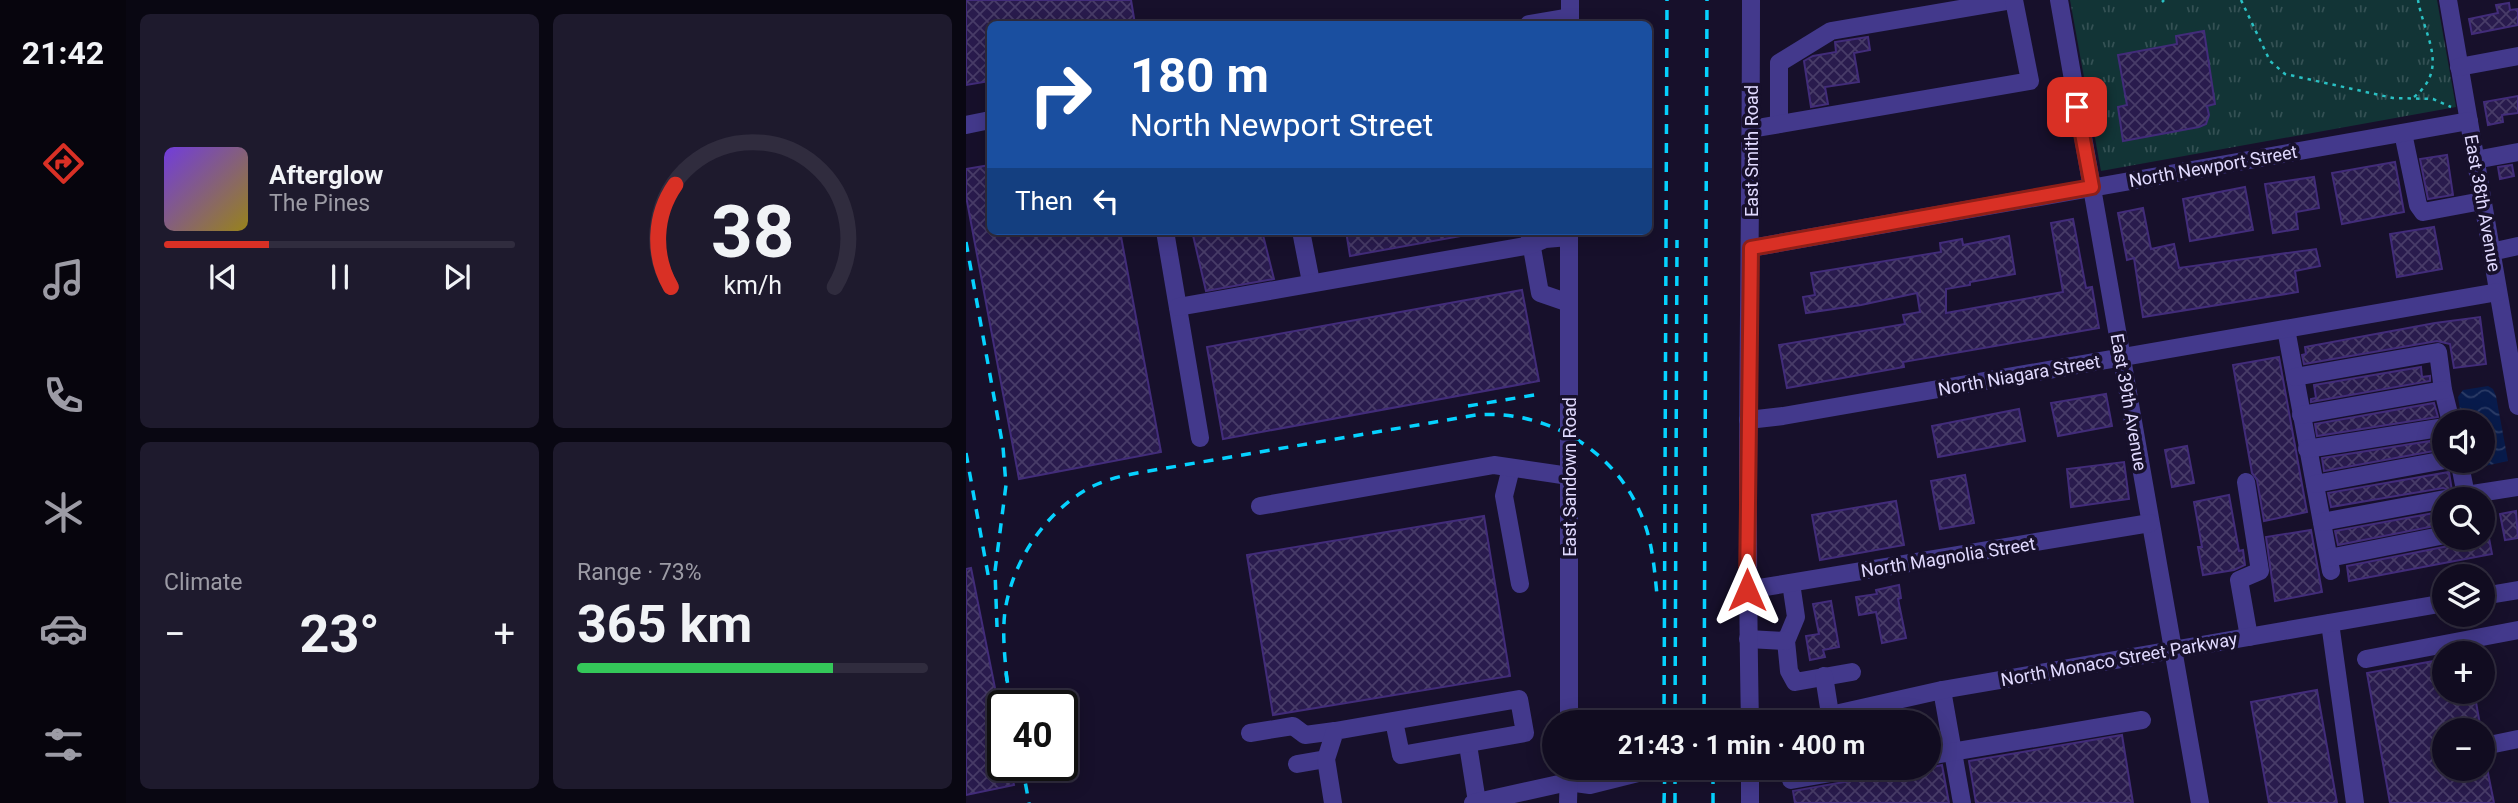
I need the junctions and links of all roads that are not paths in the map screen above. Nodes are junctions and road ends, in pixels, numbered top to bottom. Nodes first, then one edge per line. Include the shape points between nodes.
1 (1751, 0) edge
2 (2014, 0) edge
3 (2059, 0) edge
4 (2448, 0) edge
5 (1570, 14) edge
6 (1542, 21) edge
7 (2518, 56) edge
8 (2459, 67) junction
9 (2469, 121) junction
10 (987, 122) edge
11 (1779, 124) junction
12 (966, 125) edge
13 (1751, 129) junction
14 (2403, 133) junction
15 (2518, 152) edge
16 (2475, 160) junction
17 (2092, 187) junction
18 (2482, 201) junction
19 (1166, 235) edge
20 (1302, 235) edge
21 (1564, 235) edge
22 (1569, 235) edge
23 (1530, 238) edge
24 (2518, 246) edge
25 (1751, 248) junction
26 (2491, 252) junction
27 (1311, 282) junction
28 (2498, 292) junction
29 (1569, 303) junction
30 (1178, 307) junction
31 (2286, 329) junction
32 (2513, 345) edge
33 (2122, 357) junction
34 (2295, 377) junction
35 (2443, 390) junction
36 (2518, 406) edge
37 (2448, 410) edge
38 (2301, 415) junction
39 (1748, 420) junction
40 (2432, 429) edge
41 (1200, 438) dead end
42 (2307, 449) junction
43 (2432, 462) edge
44 (1511, 468) junction
45 (1569, 476) junction
46 (2246, 482) dead end
47 (2315, 484) junction
48 (2518, 487) edge
49 (2495, 492) edge
50 (2432, 502) edge
51 (1260, 506) dead end
52 (2322, 522) junction
53 (2150, 523) junction
54 (2432, 538) edge
55 (1520, 583) dead end
56 (1791, 583) junction
57 (1747, 590) junction
58 (2518, 590) edge
59 (2495, 594) edge
60 (2432, 605) edge
61 (2330, 623) junction
62 (2518, 630) edge
63 (2249, 637) junction
64 (1748, 639) junction
65 (1786, 641) junction
66 (2173, 650) junction
67 (2366, 659) dead end
68 (1852, 672) dead end
69 (1824, 676) junction
70 (1942, 690) junction
71 (1569, 710) edge
72 (1749, 710) edge
73 (1829, 710) edge
74 (1849, 710) edge
75 (2142, 720) dead end
76 (1394, 721) junction
77 (1335, 731) junction
78 (1250, 733) dead end
79 (2518, 739) edge
80 (2495, 744) edge
81 (1468, 745) junction
82 (1953, 752) junction
83 (1941, 754) edge
84 (1326, 759) junction
85 (1297, 764) dead end
86 (1552, 780) edge
87 (1569, 780) edge
88 (1580, 780) edge
89 (1610, 780) edge
90 (1750, 780) edge
91 (1333, 803) edge
92 (1475, 803) edge
93 (1569, 803) edge
94 (1750, 803) edge
95 (1962, 803) edge
96 (2200, 803) edge
97 (2355, 803) edge

1 - 13 street, East Smith Road
2 - 11 street via 1831,31 1779,62
2 - 11 street via 2031,81
3 - 17 street, East 39th Avenue
4 - 8 street, East 38th Avenue
5 - 6 street
7 - 8 street
8 - 9 street, East 38th Avenue
9 - 14 street, North Newport Street
9 - 16 street, East 38th Avenue
10 - 12 street
11 - 13 street
13 - 25 street, East Smith Road
14 - 17 street, North Newport Street
14 - 18 street via 2423,212
15 - 16 street
16 - 18 street, East 38th Avenue
17 - 25 street, North Newport Street
17 - 33 street, East 39th Avenue
18 - 26 street, East 38th Avenue
19 - 30 street
20 - 27 street
21 - 23 street
22 - 29 street, East Sandown Road
23 - 27 street
23 - 29 street via 1540,293
24 - 26 street
25 - 39 street, East Smith Road
26 - 28 street, East 38th Avenue
27 - 30 street
28 - 31 street, North Niagara Street
28 - 32 street, East 38th Avenue
29 - 45 street, East Sandown Road
30 - 41 street
31 - 33 street, North Niagara Street
31 - 34 street
32 - 36 street, East 38th Avenue
33 - 39 street, North Niagara Street
33 - 53 street, East 39th Avenue
34 - 35 street via 2438,352
34 - 38 street
35 - 37 street
35 - 38 street
38 - 42 street
39 - 57 street, East Smith Road
40 - 42 street
42 - 47 street
43 - 47 street
44 - 45 street
44 - 51 street via 1494,465
44 - 55 street via 1504,496
45 - 71 street, East Sandown Road
46 - 63 street via 2260,571 2239,580
47 - 52 street
48 - 49 street
50 - 52 street
52 - 54 street via 2330,564
53 - 56 street, North Magnolia Street
53 - 66 street, East 39th Avenue
56 - 57 street, North Magnolia Street
56 - 65 street via 1796,617
57 - 64 street, East Smith Road
58 - 59 street
60 - 61 street, North Monaco Street Parkway
61 - 63 street, North Monaco Street Parkway
61 - 97 street
62 - 67 street
63 - 66 street, North Monaco Street Parkway
64 - 65 street
64 - 72 street, East Smith Road
65 - 69 street via 1789,671 1795,682
66 - 70 street, North Monaco Street Parkway
66 - 96 street, East 39th Avenue
68 - 69 street
69 - 73 street
70 - 74 street, North Monaco Street Parkway
70 - 82 street
75 - 82 street
76 - 77 street
76 - 81 street via 1401,755
76 - 81 street via 1519,699 1525,733
77 - 78 street via 1306,735 1293,726
77 - 84 street
79 - 80 street
81 - 92 street
82 - 83 street
82 - 95 street
84 - 85 street
84 - 91 street
86 - 92 street
87 - 93 street
88 - 89 street via 1590,785
90 - 94 street

